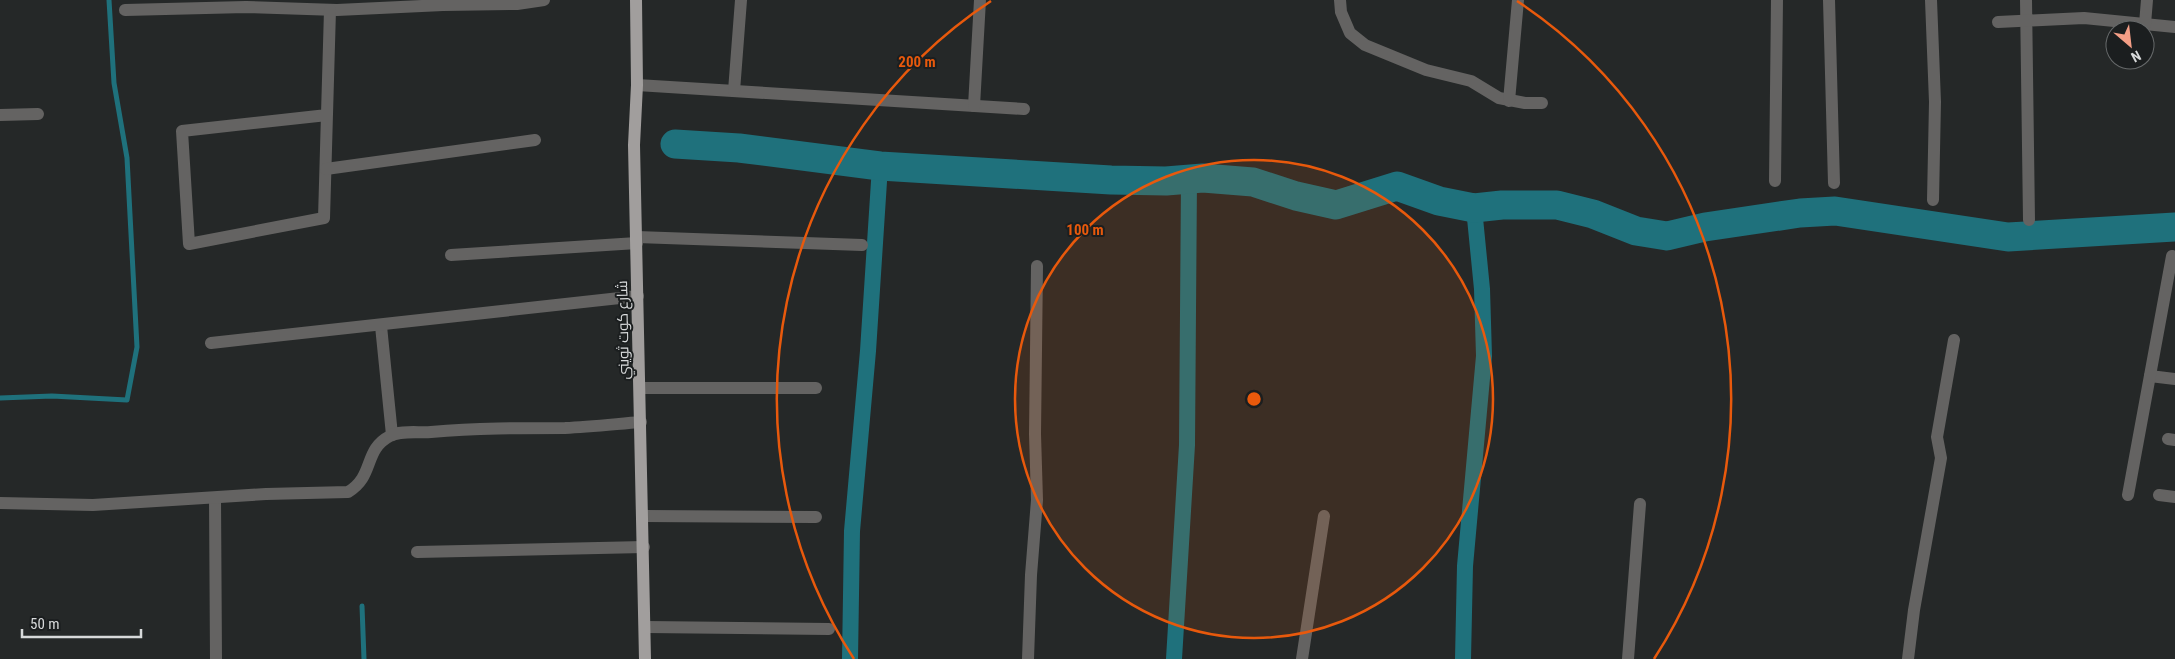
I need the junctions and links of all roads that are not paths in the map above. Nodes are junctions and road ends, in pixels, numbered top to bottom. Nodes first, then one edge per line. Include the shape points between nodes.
1 (544, 0) edge
2 (636, 0) edge
3 (741, 0) edge
4 (980, 0) edge
5 (1340, 0) edge
6 (1518, 0) edge
7 (1777, 0) edge
8 (1829, 0) edge
9 (1931, 0) edge
10 (2026, 0) edge
11 (2148, 0) edge
12 (125, 10) dead end
13 (330, 10) junction
14 (2105, 20) edge
15 (2146, 20) edge
16 (2026, 21) junction
17 (1998, 22) dead end
18 (2155, 25) edge
19 (2175, 27) edge
20 (637, 85) junction
21 (734, 90) junction
22 (1509, 101) junction
23 (1542, 103) dead end
24 (974, 106) junction
25 (1024, 109) dead end
26 (38, 114) dead end
27 (327, 114) junction
28 (0, 115) edge
29 (535, 140) dead end
30 (326, 169) junction
31 (1775, 181) dead end
32 (1834, 183) dead end
33 (1934, 200) dead end
34 (2029, 220) dead end
35 (637, 240) junction
36 (862, 245) dead end
37 (451, 255) dead end
38 (2172, 256) dead end
39 (1036, 266) dead end
40 (638, 296) junction
41 (381, 326) junction
42 (1954, 340) dead end
43 (211, 343) dead end
44 (2150, 376) junction
45 (2175, 380) edge
46 (640, 388) junction
47 (816, 388) dead end
48 (641, 422) junction
49 (392, 435) junction
50 (2128, 495) dead end
51 (2160, 495) dead end
52 (2175, 496) edge
53 (215, 498) junction
54 (0, 503) edge
55 (1640, 504) dead end
56 (644, 516) junction
57 (1324, 516) dead end
58 (816, 517) dead end
59 (644, 547) junction
60 (417, 552) dead end
61 (646, 627) junction
62 (829, 629) dead end
63 (216, 659) edge
64 (645, 659) edge
65 (1028, 659) edge
66 (1302, 659) edge
67 (1628, 659) edge
68 (1908, 659) edge

1 - 13 street via 517,4
2 - 20 main road, شارع كوت ثويني
3 - 21 street
4 - 24 street
5 - 22 street via 1341,12 1350,33 1365,45 1426,70 1471,81
6 - 22 street
7 - 31 street
8 - 32 street
9 - 33 street
10 - 16 street
11 - 15 street
12 - 13 street via 246,7
13 - 27 street
14 - 16 street
16 - 17 street
16 - 34 street
18 - 19 street
20 - 21 street
20 - 35 main road, شارع كوت ثويني via 634,145
21 - 24 street
22 - 23 street
24 - 25 street
26 - 28 street
27 - 30 street
27 - 30 street via 182,131 189,244 324,218
29 - 30 street
35 - 36 street
35 - 37 street
35 - 40 main road, شارع كوت ثويني
38 - 44 street
39 - 65 street via 1038,500
40 - 41 street
40 - 46 main road, شارع كوت ثويني
41 - 43 street
41 - 49 street
42 - 68 street via 1937,437 1941,458
44 - 45 street
44 - 50 street
46 - 47 street
46 - 48 main road, شارع كوت ثويني
48 - 49 street via 566,428 458,429
48 - 56 main road, شارع كوت ثويني
49 - 53 street via 373,451 364,478 348,492
51 - 52 street
53 - 54 street via 93,505
53 - 63 street
55 - 67 street
56 - 58 street
56 - 59 main road, شارع كوت ثويني
57 - 66 street
59 - 60 street
59 - 61 main road, شارع كوت ثويني
61 - 62 street
61 - 64 main road, شارع كوت ثويني

